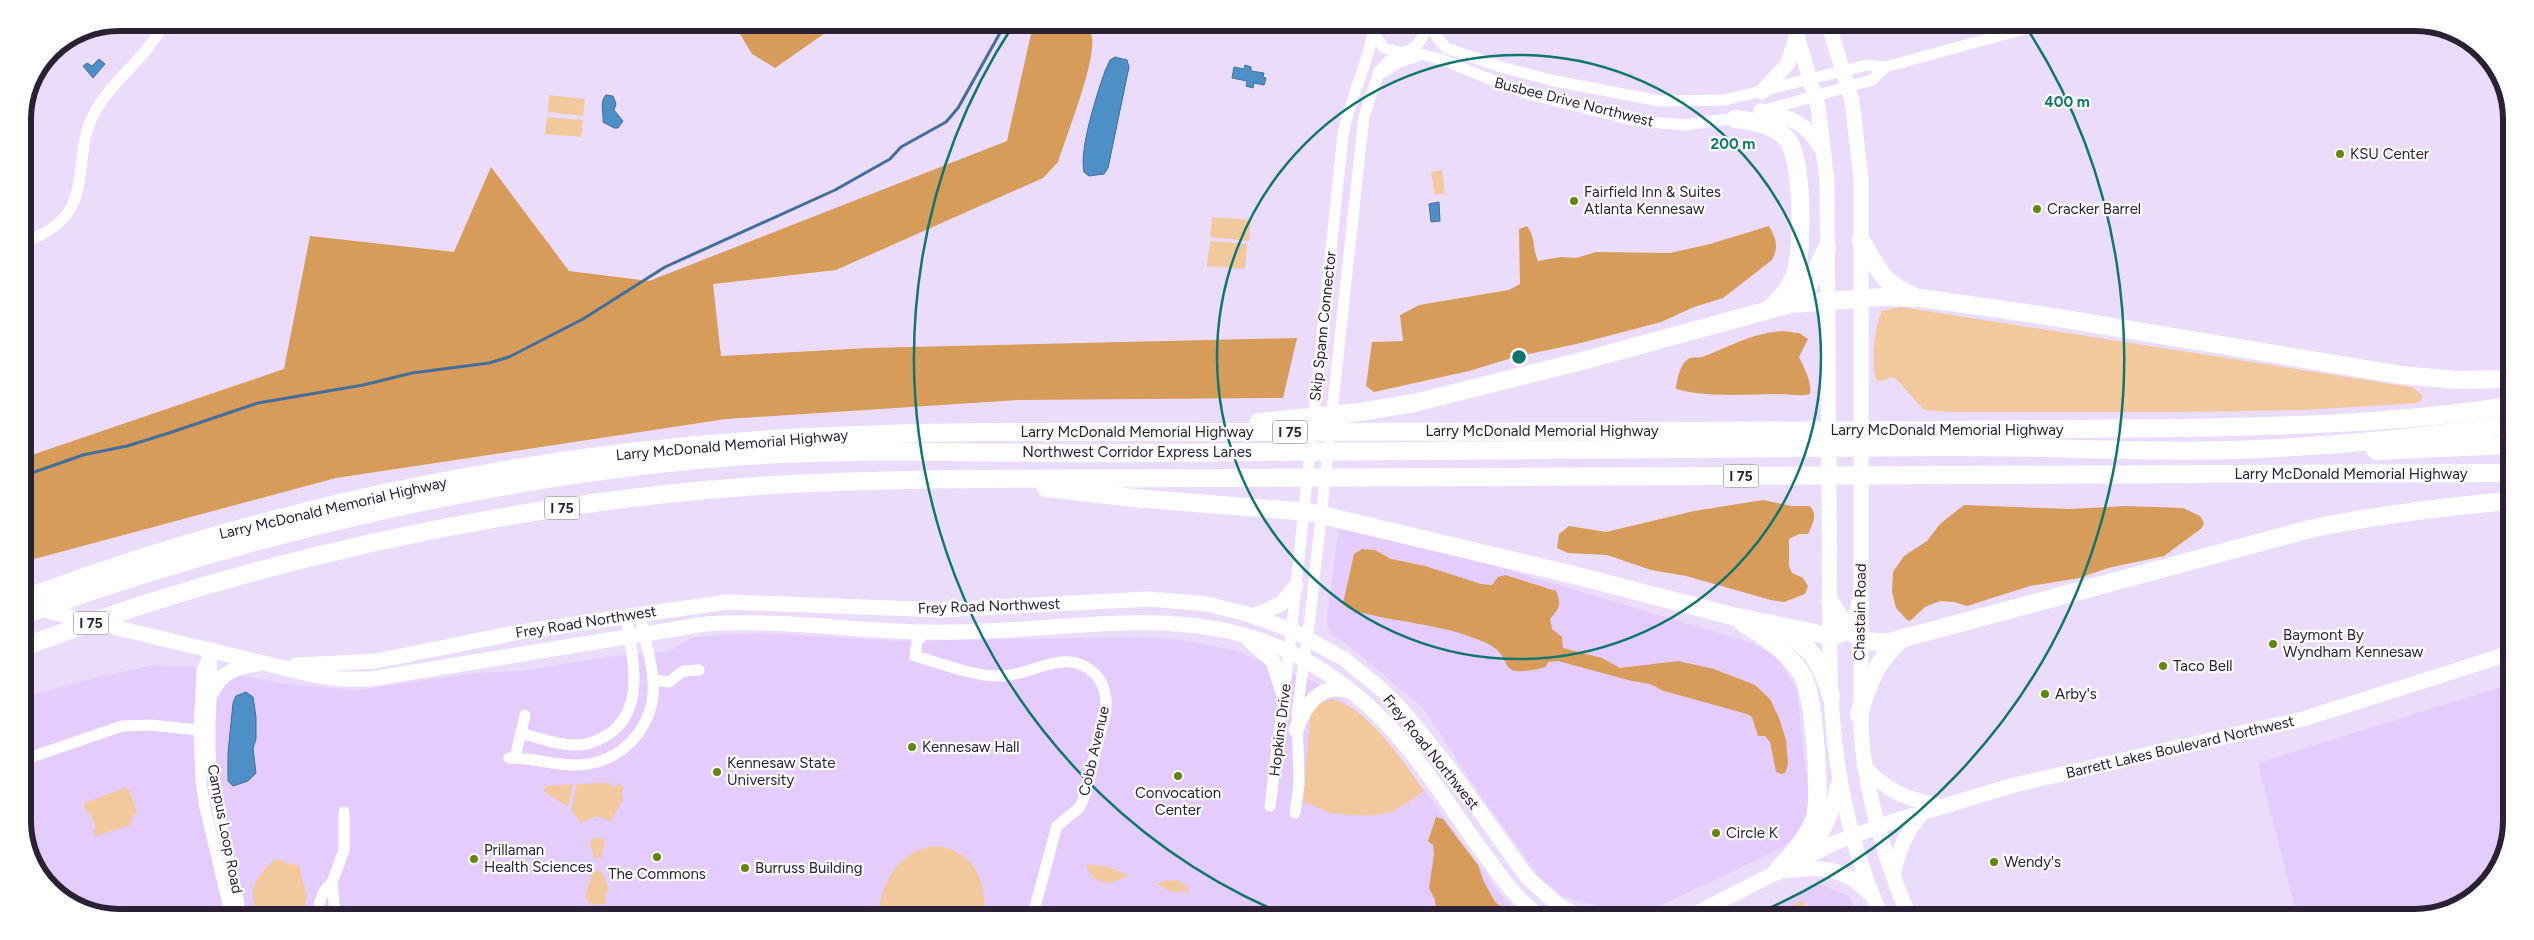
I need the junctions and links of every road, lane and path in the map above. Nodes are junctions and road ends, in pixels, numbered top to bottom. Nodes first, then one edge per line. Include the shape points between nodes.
1 (160, 31) edge
2 (1371, 31) edge
3 (1372, 31) edge
4 (1424, 31) edge
5 (1431, 31) edge
6 (1441, 31) edge
7 (1795, 31) edge
8 (1795, 31) edge
9 (1831, 31) edge
10 (2017, 31) edge
11 (1408, 51) junction
12 (1459, 51) junction
13 (1396, 53) junction
14 (1423, 54) junction
15 (1885, 67) junction
16 (1843, 69) junction
17 (1811, 79) junction
18 (1375, 82) junction
19 (1848, 87) junction
20 (1762, 92) junction
21 (1815, 97) junction
22 (1761, 111) junction
23 (1734, 119) junction
24 (1825, 154) junction
25 (31, 238) edge
26 (1861, 240) junction
27 (1827, 248) junction
28 (1921, 298) junction
29 (1860, 300) junction
30 (1829, 303) junction
31 (1791, 304) junction
32 (1768, 310) junction
33 (2503, 379) edge
34 (2503, 407) edge
35 (2503, 426) edge
36 (1204, 432) junction
37 (2503, 445) edge
38 (2260, 449) junction
39 (2503, 473) edge
40 (974, 479) junction
41 (2503, 502) edge
42 (1297, 581) junction
43 (31, 596) edge
44 (1830, 602) junction
45 (1860, 604) joint
46 (31, 607) edge
47 (31, 612) edge
48 (633, 614) junction
49 (1253, 616) junction
50 (1732, 616) junction
51 (1777, 626) junction
52 (1292, 630) junction
53 (925, 632) junction
54 (1238, 633) junction
55 (1854, 634) junction
56 (636, 636) junction
57 (1830, 636) junction
58 (1307, 638) junction
59 (1900, 640) junction
60 (31, 644) edge
61 (210, 651) junction
62 (1289, 653) junction
63 (2503, 656) edge
64 (1303, 660) junction
65 (270, 664) junction
66 (698, 670) dead end
67 (654, 680) junction
68 (212, 692) junction
69 (1352, 692) junction
70 (1284, 695) junction
71 (1830, 696) junction
72 (525, 715) dead end
73 (1860, 715) junction
74 (1296, 730) junction
75 (205, 731) junction
76 (520, 733) junction
77 (31, 757) edge
78 (1864, 766) junction
79 (1838, 779) junction
80 (1270, 806) dead end
81 (1941, 806) junction
82 (344, 812) dead end
83 (1924, 812) junction
84 (1295, 813) dead end
85 (1877, 827) junction
86 (1852, 835) junction
87 (1797, 861) junction
88 (1776, 872) junction
89 (1893, 875) junction
90 (332, 883) junction
91 (1872, 896) junction
92 (229, 909) edge
93 (240, 909) edge
94 (319, 909) edge
95 (335, 909) edge
96 (1034, 909) edge
97 (1531, 909) edge
98 (1566, 909) edge
99 (1705, 909) edge
100 (1878, 909) edge
101 (1906, 909) edge

1 - 25 street via 93,115 83,139 77,192 70,210 57,226
2 - 42 street, Skip Spann Connector via 1366,64 1352,95 1343,135
3 - 13 street via 1379,44
4 - 11 street via 1422,39
5 - 12 street, Busbee Drive Northwest via 1442,44
6 - 12 street
7 - 17 main road, Chastain Road
8 - 20 main road via 1788,63
9 - 16 main road, Chastain Road
10 - 15 street, Busbee Drive Northwest
11 - 13 street
11 - 14 street, Busbee Drive Northwest
12 - 20 street, Busbee Drive Northwest via 1534,76 1660,101 1724,100
13 - 18 street, Skip Spann Connector via 1383,65
14 - 18 street via 1392,66
14 - 23 street, Busbee Drive Northwest via 1522,92 1637,121 1685,125
15 - 16 street, Busbee Drive Northwest via 1867,65
15 - 19 street, Busbee Drive Northwest via 1872,80
16 - 17 street, Busbee Drive Northwest
16 - 19 main road, Chastain Road
17 - 20 street, Busbee Drive Northwest
17 - 21 main road, Chastain Road
18 - 58 street, Skip Spann Connector via 1361,134
19 - 21 street, Busbee Drive Northwest
19 - 26 main road, Chastain Road via 1859,150
21 - 22 street, Busbee Drive Northwest
21 - 24 main road, Chastain Road
22 - 23 street, Busbee Drive Northwest
22 - 24 main road via 1796,120 1811,133
23 - 32 highway via 1777,130 1791,144 1798,163 1798,264 1784,293
24 - 27 main road, Chastain Road
26 - 28 highway via 1883,278 1902,291
26 - 29 main road, Chastain Road
27 - 30 main road, Chastain Road
27 - 31 highway via 1808,287
28 - 29 highway
28 - 33 highway via 2401,375 2458,380
29 - 30 highway
29 - 45 main road, Chastain Road
30 - 31 highway
30 - 44 main road, Chastain Road
31 - 32 highway
32 - 36 highway via 1414,403 1258,422
34 - 36 highway, Larry McDonald Memorial Highway / I 75 via 2458,414 2313,426
35 - 38 highway, Northwest Corridor Express Lanes via 2376,442
36 - 43 highway, Larry McDonald Memorial Highway / I 75 via 870,435 750,441 578,459 473,476 313,510 85,576
37 - 38 highway via 2398,452
38 - 47 highway, Northwest Corridor Express Lanes via 1991,446 1101,454 858,452 744,457 598,472 468,494 350,519 119,582
39 - 40 highway, Larry McDonald Memorial Highway / I 75
40 - 50 highway via 1133,498 1309,512
40 - 60 highway, Larry McDonald Memorial Highway / I 75 via 758,486 657,495 533,512 348,549 160,599
41 - 59 highway via 2422,509 2310,530
42 - 49 main road via 1281,604
42 - 52 street, Skip Spann Connector
44 - 55 highway
44 - 57 main road, Chastain Road
45 - 55 highway
46 - 61 main road, Frey Road Northwest
48 - 49 main road, Frey Road Northwest via 727,602 943,610 1149,599 1207,604
48 - 56 street
48 - 65 main road, Frey Road Northwest via 520,632 376,661
49 - 52 main road, Frey Road Northwest
50 - 51 highway
50 - 88 highway via 1761,634 1791,659 1804,678 1809,698 1818,804 1807,834
51 - 57 highway
51 - 71 highway via 1814,656 1821,666
52 - 58 main road, Frey Road Northwest
52 - 62 street, Skip Spann Connector
53 - 54 main road, Frey Road Northwest via 1162,622
53 - 56 main road, Frey Road Northwest via 752,621 706,624
53 - 96 street, Cobb Avenue via 918,642 915,656 998,676 1068,661 1089,669 1103,686 1106,711 1083,800 1056,826
54 - 62 main road, Frey Road Northwest
54 - 70 main road via 1273,661
55 - 57 highway
55 - 59 highway via 1877,643
55 - 73 main road, Chastain Road
56 - 65 main road, Frey Road Northwest via 370,679 342,679
56 - 67 street
56 - 76 street via 634,694 628,714 616,728 599,740 579,745
57 - 71 main road, Chastain Road
58 - 64 street, Skip Spann Connector
58 - 98 main road, Frey Road Northwest via 1356,668 1403,711 1449,768 1527,877
59 - 73 highway via 1877,665
61 - 65 main road, Frey Road Northwest
61 - 68 street, Campus Loop Road
61 - 75 street, Campus Loop Road via 202,671
62 - 64 main road, Frey Road Northwest
62 - 70 street, Hopkins Drive
63 - 81 main road, Barrett Lakes Boulevard Northwest via 2303,719 2022,783
64 - 69 main road, Frey Road Northwest
64 - 74 street, Hopkins Drive
65 - 68 main road via 230,670
66 - 67 street via 683,671 669,682
67 - 76 street via 646,721 630,744 615,756 600,762 579,766 512,758
68 - 75 street, Campus Loop Road
69 - 74 main road via 1335,689 1319,694 1307,706
69 - 97 main road, Frey Road Northwest via 1393,731 1503,879
70 - 80 street, Hopkins Drive
71 - 79 main road, Chastain Road
72 - 76 street
73 - 78 main road, Chastain Road
74 - 84 street, Hopkins Drive via 1299,784
75 - 77 street via 151,725 122,726
75 - 92 street, Campus Loop Road via 204,803
75 - 93 street, Campus Loop Road
78 - 81 main road via 1879,782 1898,794
78 - 85 main road, Chastain Road
79 - 86 main road, Chastain Road
79 - 87 main road via 1825,830
81 - 83 main road, Barrett Lakes Boulevard Northwest
82 - 90 street via 345,845
83 - 85 main road, Barrett Lakes Boulevard Northwest
83 - 89 main road via 1902,843
85 - 86 main road, Barrett Lakes Boulevard Northwest
85 - 89 main road, Chastain Road
86 - 87 main road
86 - 91 main road, Chastain Road
87 - 88 main road
88 - 91 main road via 1813,868 1836,870 1855,880
88 - 99 main road
89 - 101 main road, Chastain Road
90 - 94 street via 326,886
90 - 95 street
91 - 100 main road, Chastain Road

